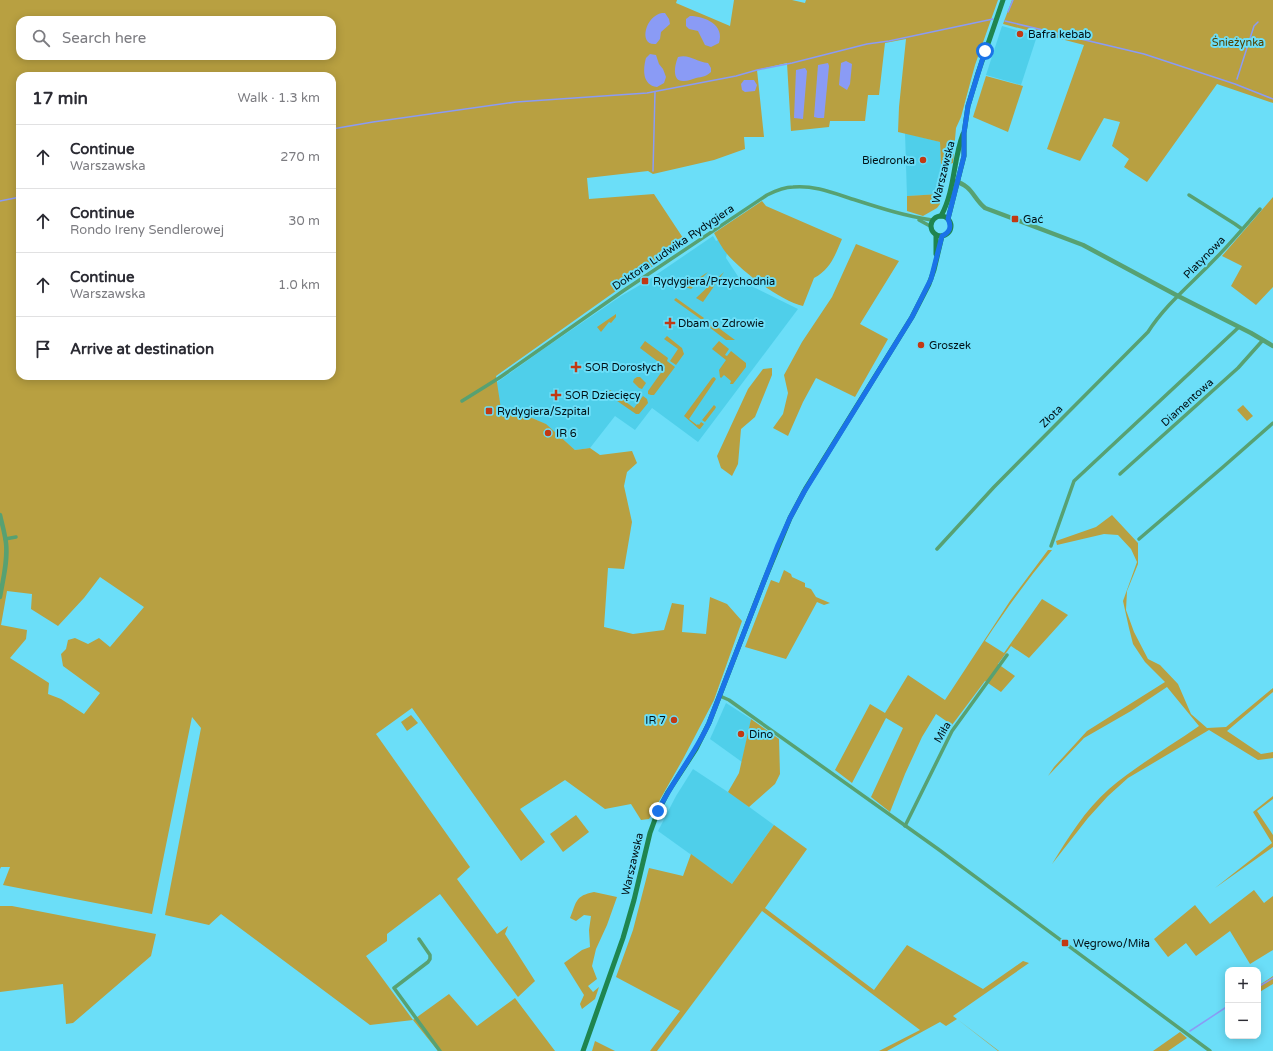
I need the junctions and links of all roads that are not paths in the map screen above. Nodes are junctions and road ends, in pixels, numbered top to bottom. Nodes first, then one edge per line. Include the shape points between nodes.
1 (1003, 0) edge
2 (955, 181) junction
3 (1189, 195) dead end
4 (1260, 209) dead end
5 (941, 216) junction
6 (948, 219) junction
7 (931, 223) junction
8 (1242, 229) junction
9 (936, 235) junction
10 (942, 236) junction
11 (936, 262) junction
12 (1178, 296) junction
13 (1239, 326) junction
14 (1263, 340) junction
15 (1273, 346) edge
16 (462, 401) dead end
17 (1273, 424) edge
18 (1120, 474) dead end
19 (0, 515) edge
20 (16, 537) dead end
21 (5, 539) junction
22 (1139, 539) dead end
23 (1051, 546) dead end
24 (937, 549) dead end
25 (0, 597) edge
26 (1007, 655) dead end
27 (720, 696) junction
28 (905, 826) junction
29 (419, 939) dead end
30 (440, 1051) edge
31 (583, 1051) edge
32 (1210, 1051) edge

1 - 2 main road, Warszawska via 970,96 964,133 964,156
2 - 5 main road, Warszawska
2 - 6 main road, Warszawska
2 - 12 street via 968,187 986,208 1083,244
3 - 8 street
4 - 8 street, Platynowa
5 - 6 main road
5 - 7 main road via 936,217
6 - 10 main road via 950,230
7 - 9 main road via 932,232
7 - 16 street, Doktora Ludwika Rydygiera via 817,189 792,187 776,191 623,291 500,378
8 - 12 street, Platynowa
9 - 10 main road
9 - 11 main road, Warszawska
10 - 11 main road, Warszawska
11 - 27 main road, Warszawska via 929,284 912,317 790,518
12 - 13 street
12 - 24 street, Złota via 1148,332 994,487
13 - 14 street
13 - 23 street via 1074,481
14 - 15 street
14 - 18 street, Diamentowa via 1238,368
17 - 22 street
19 - 21 street
20 - 21 street
21 - 25 street via 6,557
26 - 28 street, Miła via 952,730
27 - 28 street via 744,710
27 - 31 main road, Warszawska via 703,737 668,792 653,824 625,932
28 - 32 street
29 - 30 street via 430,959 394,988

